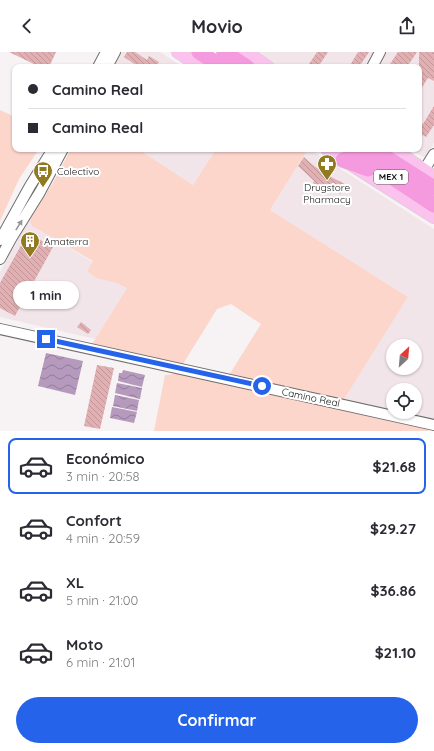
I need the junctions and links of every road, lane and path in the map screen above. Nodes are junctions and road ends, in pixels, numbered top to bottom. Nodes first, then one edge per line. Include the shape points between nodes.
1 (106, 52) edge
2 (115, 52) edge
3 (178, 52) edge
4 (224, 52) edge
5 (236, 52) edge
6 (245, 52) edge
7 (380, 52) edge
8 (197, 62) edge
9 (100, 64) edge
10 (109, 64) edge
11 (207, 64) edge
12 (242, 64) edge
13 (249, 64) edge
14 (263, 64) edge
15 (374, 64) edge
16 (51, 152) edge
17 (61, 152) edge
18 (378, 152) edge
19 (397, 152) edge
20 (346, 154) edge
21 (434, 154) edge
22 (429, 174) edge
23 (402, 184) junction
24 (30, 186) junction
25 (434, 188) edge
26 (40, 192) junction
27 (434, 204) edge
28 (434, 212) edge
29 (434, 217) edge
30 (0, 240) edge
31 (0, 259) edge
32 (0, 329) edge
33 (434, 425) edge

1 - 9 street
2 - 10 street
3 - 8 main road
4 - 12 highway
5 - 13 highway
6 - 14 main road
7 - 15 street
8 - 11 highway
16 - 24 street
17 - 26 street
18 - 25 highway, MEX 1
19 - 22 main road
20 - 23 highway
20 - 29 main road
21 - 22 street
23 - 27 highway, MEX 1
23 - 28 highway
24 - 26 street
24 - 30 street
31 -> 26 street
32 - 33 street, Camino Real

